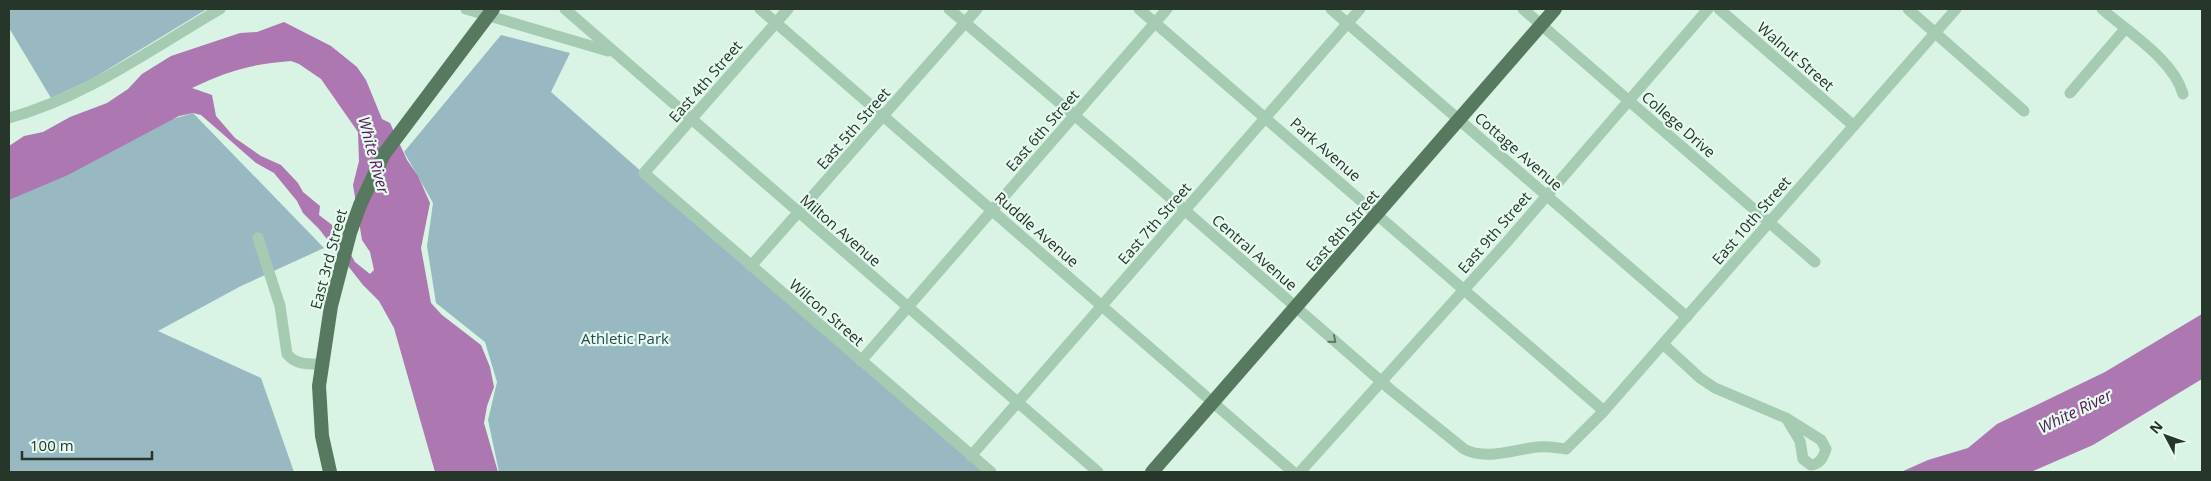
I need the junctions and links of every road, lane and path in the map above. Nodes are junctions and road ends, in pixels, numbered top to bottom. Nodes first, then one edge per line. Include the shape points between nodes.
1 (220, 9) edge
2 (466, 9) edge
3 (565, 9) edge
4 (760, 9) edge
5 (788, 9) edge
6 (949, 9) edge
7 (977, 9) edge
8 (1140, 9) edge
9 (1167, 9) edge
10 (1331, 9) edge
11 (1360, 9) edge
12 (1524, 9) edge
13 (1555, 9) edge
14 (1708, 9) edge
15 (1719, 9) edge
16 (1908, 9) edge
17 (1956, 9) edge
18 (2102, 9) edge
19 (491, 12) edge
20 (776, 22) junction
21 (965, 22) junction
22 (1155, 22) junction
23 (1348, 23) junction
24 (1541, 24) junction
25 (2126, 29) junction
26 (1935, 32) junction
27 (614, 54) junction
28 (2070, 93) dead end
29 (2183, 94) dead end
30 (1628, 99) junction
31 (2024, 111) dead end
32 (1074, 115) junction
33 (883, 116) junction
34 (1266, 117) junction
35 (9, 118) edge
36 (691, 120) junction
37 (1460, 120) junction
38 (1854, 126) junction
39 (644, 174) joint
40 (1546, 194) junction
41 (992, 210) junction
42 (1185, 210) junction
43 (798, 213) junction
44 (1378, 214) junction
45 (1769, 222) junction
46 (258, 238) dead end
47 (1815, 262) dead end
48 (751, 266) junction
49 (1464, 288) junction
50 (1102, 306) junction
51 (907, 307) junction
52 (1296, 308) junction
53 (1687, 317) junction
54 (1663, 344) junction
55 (861, 361) junction
56 (322, 364) junction
57 (1382, 382) junction
58 (1018, 403) junction
59 (1214, 403) junction
60 (1604, 411) junction
61 (1786, 418) dead end
62 (1566, 449) joint
63 (971, 456) junction
64 (330, 472) edge
65 (991, 472) edge
66 (1098, 472) edge
67 (1152, 472) edge
68 (1294, 472) edge
69 (1300, 472) edge

1 - 35 street via 62,101
2 - 19 street
3 - 27 street, Milton Avenue
4 - 20 street, Ruddle Avenue
5 - 20 street, East 4th Street
6 - 21 street, Central Avenue
7 - 21 street, East 5th Street
8 - 22 street, Park Avenue
9 - 22 street, East 6th Street
10 - 23 street, Cottage Avenue
11 - 23 street, East 7th Street
12 - 24 street, College Drive
13 - 24 main road, East 8th Street
14 - 30 street, East 9th Street
15 - 38 street, Walnut Street
16 - 26 street
17 - 26 street, East 10th Street
18 - 25 street
19 - 27 street
19 - 56 main road, East 3rd Street via 384,154 360,205 342,258
20 - 33 street, Ruddle Avenue
20 - 36 street, East 4th Street
21 - 32 street, Central Avenue
21 - 33 street, East 5th Street
22 - 32 street, East 6th Street
22 - 34 street, Park Avenue
23 - 34 street, East 7th Street
23 - 37 street, Cottage Avenue
24 - 30 street, College Drive
24 - 37 main road, East 8th Street
25 - 28 street
25 - 29 street via 2168,65
26 - 31 street
26 - 38 street, East 10th Street
27 - 36 street, Milton Avenue
30 - 40 street, East 9th Street
30 - 45 street, College Drive
32 - 41 street, East 6th Street
32 - 42 street, Central Avenue
33 - 41 street, Ruddle Avenue
33 - 43 street, East 5th Street
34 - 42 street, East 7th Street
34 - 44 street, Park Avenue
36 - 39 street, East 4th Street
36 - 43 street, Milton Avenue
37 - 40 street, Cottage Avenue
37 - 44 main road, East 8th Street
38 - 45 street, East 10th Street
39 - 48 street, Wilcon Street
40 - 49 street, East 9th Street
40 - 53 street, Cottage Avenue
41 - 50 street, Ruddle Avenue
41 - 51 street, East 6th Street
42 - 50 street, East 7th Street
42 - 52 street, Central Avenue
43 - 48 street, East 5th Street
43 - 51 street, Milton Avenue
44 - 49 street, Park Avenue
44 - 52 main road, East 8th Street
45 - 47 street, College Drive
45 - 53 street, East 10th Street
46 - 56 street via 280,306 287,354 302,364
48 - 55 street, Wilcon Street
49 - 57 street, East 9th Street
49 - 60 street, Park Avenue
50 - 58 street, East 7th Street
50 - 59 street, Ruddle Avenue
51 - 55 street, East 6th Street
51 - 58 street, Milton Avenue
52 -> 57 street, Central Avenue
52 - 59 main road, East 8th Street
53 - 54 street, East 10th Street
54 - 60 street, East 10th Street
54 - 61 street via 1715,388
55 - 63 street, Wilcon Street
56 - 64 main road, East 3rd Street via 319,396 322,436
57 - 62 street, Central Avenue via 1471,453 1540,447
57 - 69 street, East 9th Street
58 - 63 street, East 7th Street
58 - 66 street, Milton Avenue
59 - 67 main road, East 8th Street
59 - 68 street, Ruddle Avenue
60 - 62 street, East 10th Street
63 - 65 street, Wilcon Street

